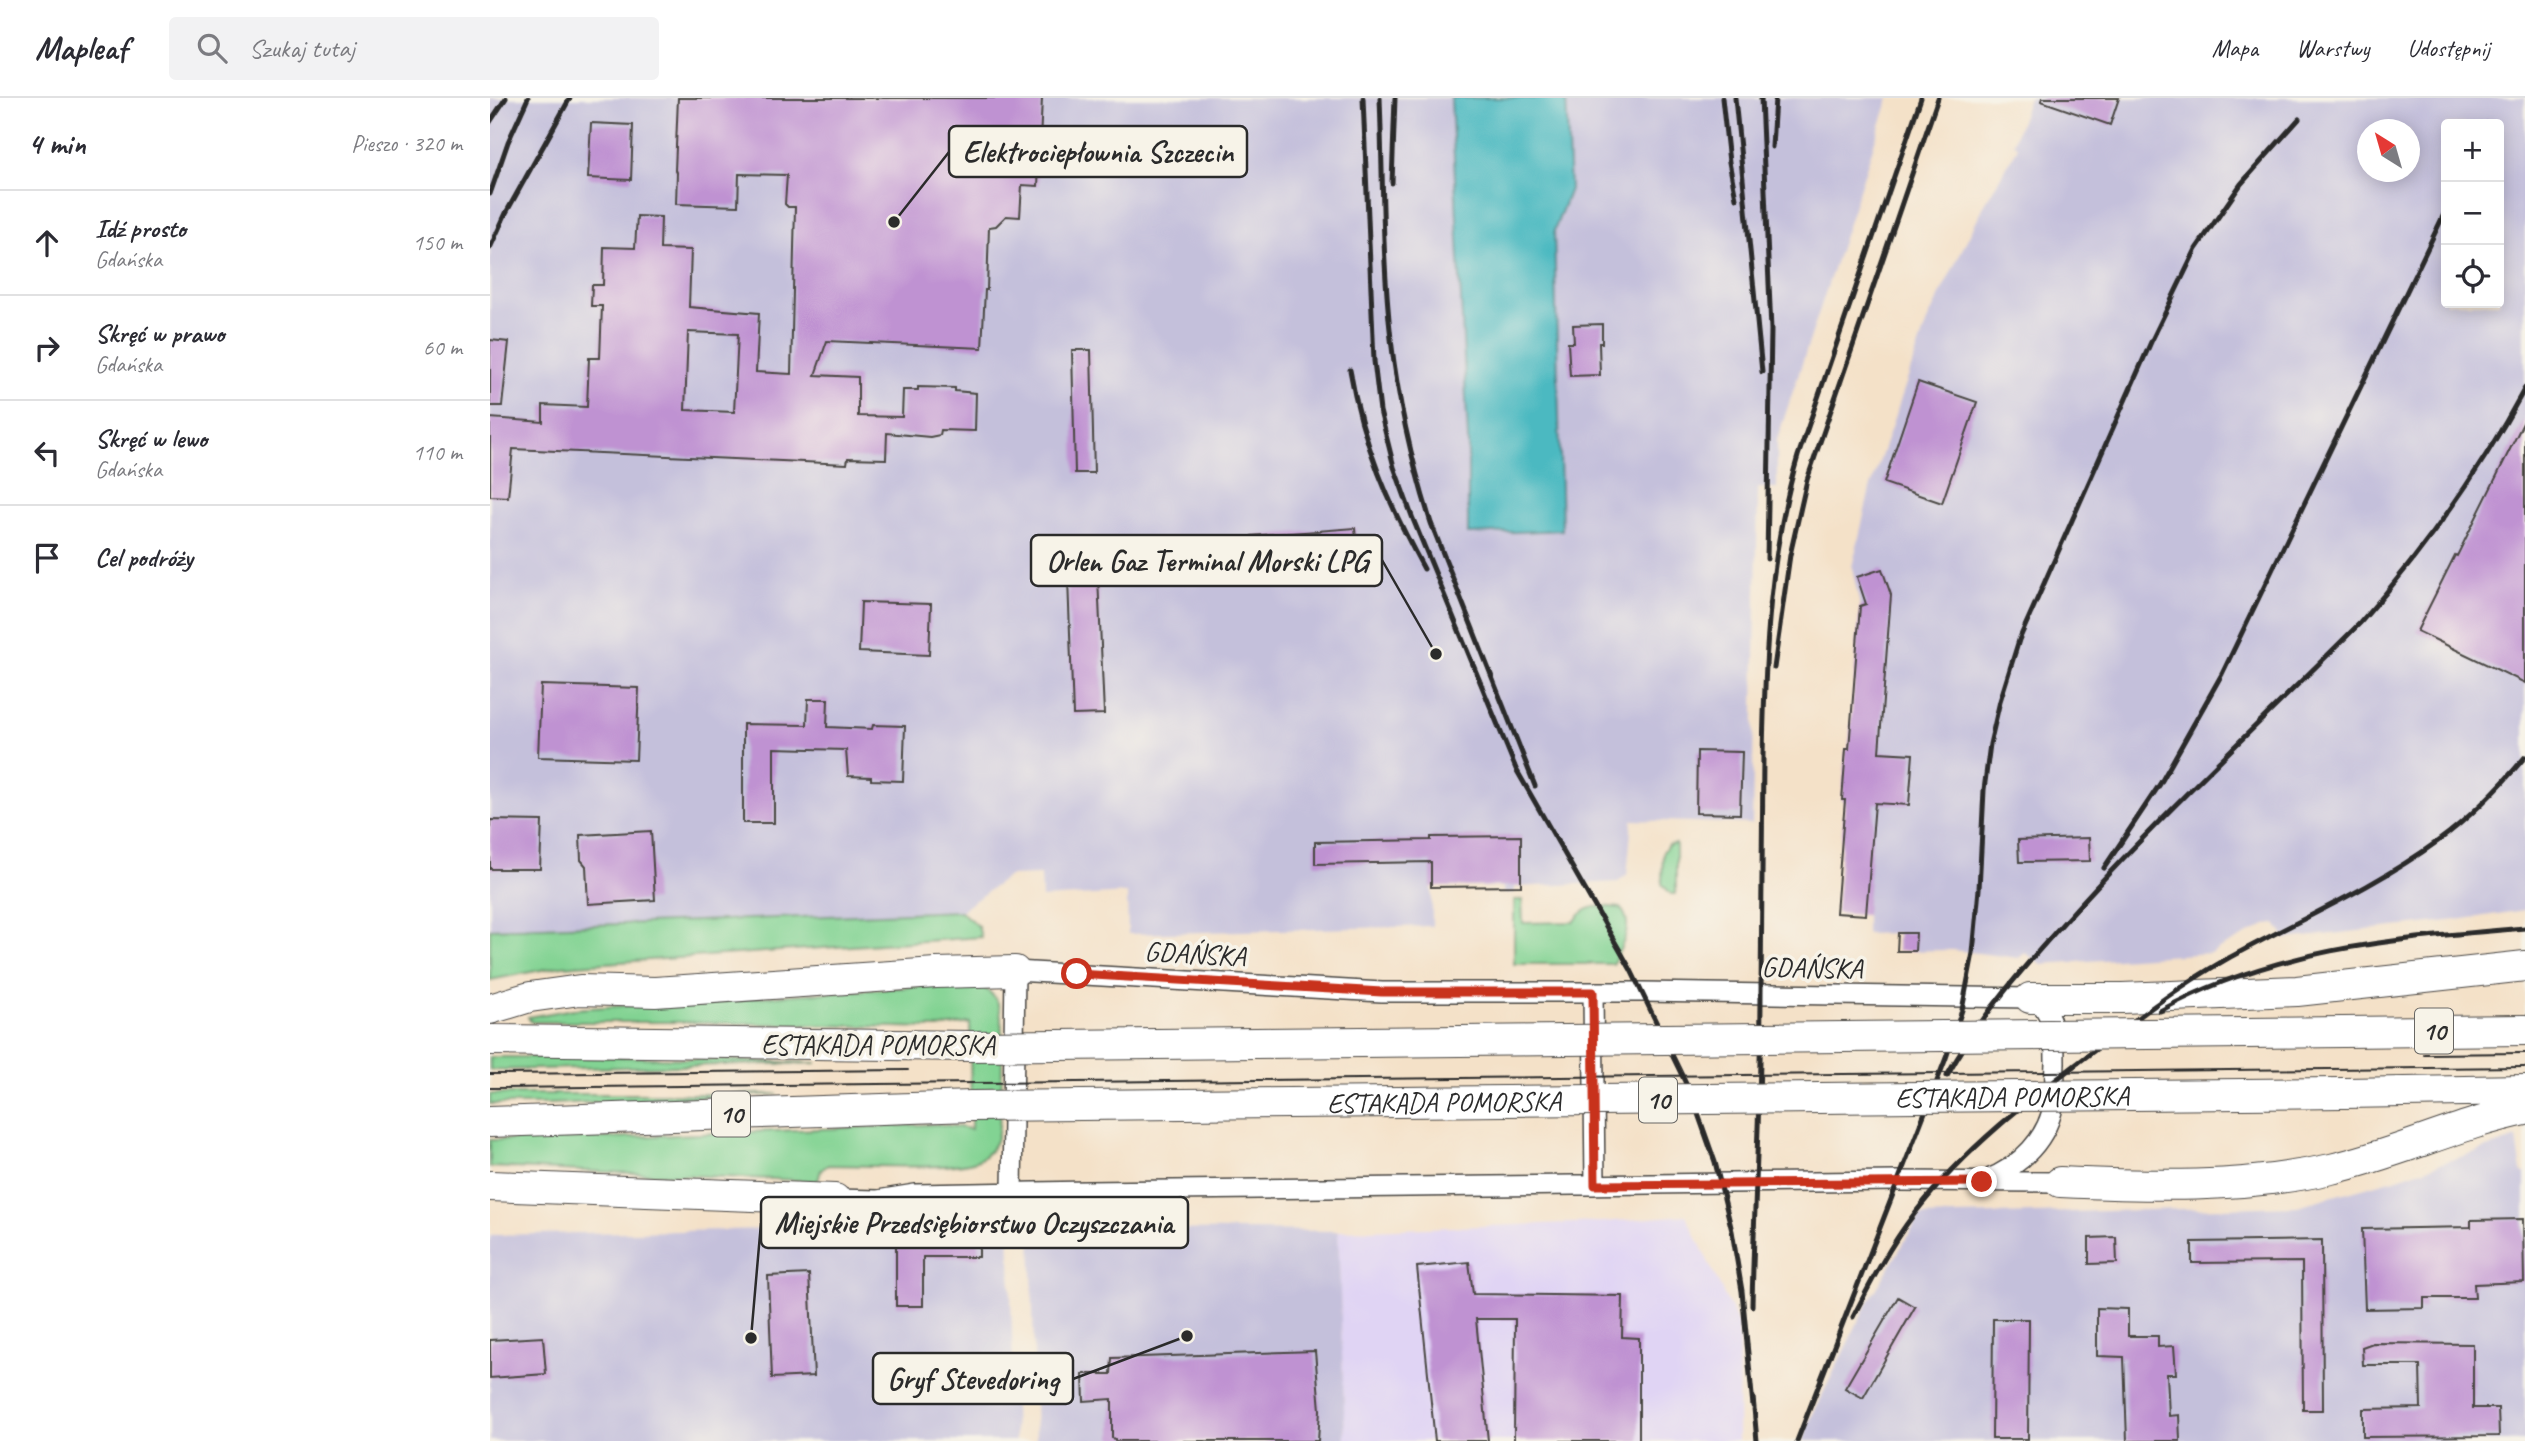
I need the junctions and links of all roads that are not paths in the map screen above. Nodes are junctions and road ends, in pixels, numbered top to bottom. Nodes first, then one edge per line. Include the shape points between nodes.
1 (2525, 966) edge
2 (1015, 971) junction
3 (1593, 992) junction
4 (2032, 997) junction
5 (490, 1009) edge
6 (2525, 1030) edge
7 (490, 1040) edge
8 (2525, 1090) edge
9 (2525, 1110) edge
10 (490, 1122) edge
11 (1982, 1182) junction
12 (2060, 1182) joint
13 (1595, 1185) junction
14 (490, 1186) edge
15 (1012, 1193) junction
16 (835, 1199) joint

1 - 4 main road via 2297,991
2 - 3 street, GDAŃSKA via 1382,992
2 - 5 main road via 655,992 568,991
2 - 15 street
3 - 4 street, GDAŃSKA
3 - 13 street
4 - 11 street via 2049,1014 2055,1032 2050,1116 2024,1157
6 - 7 main road, ESTAKADA POMORSKA / 10, bridge via 971,1046
8 - 10 main road, ESTAKADA POMORSKA / 10, bridge via 972,1107
9 - 12 main road via 2293,1177 2207,1185
11 - 12 street
11 - 13 street
13 - 15 street
14 - 16 main road
15 - 16 street

